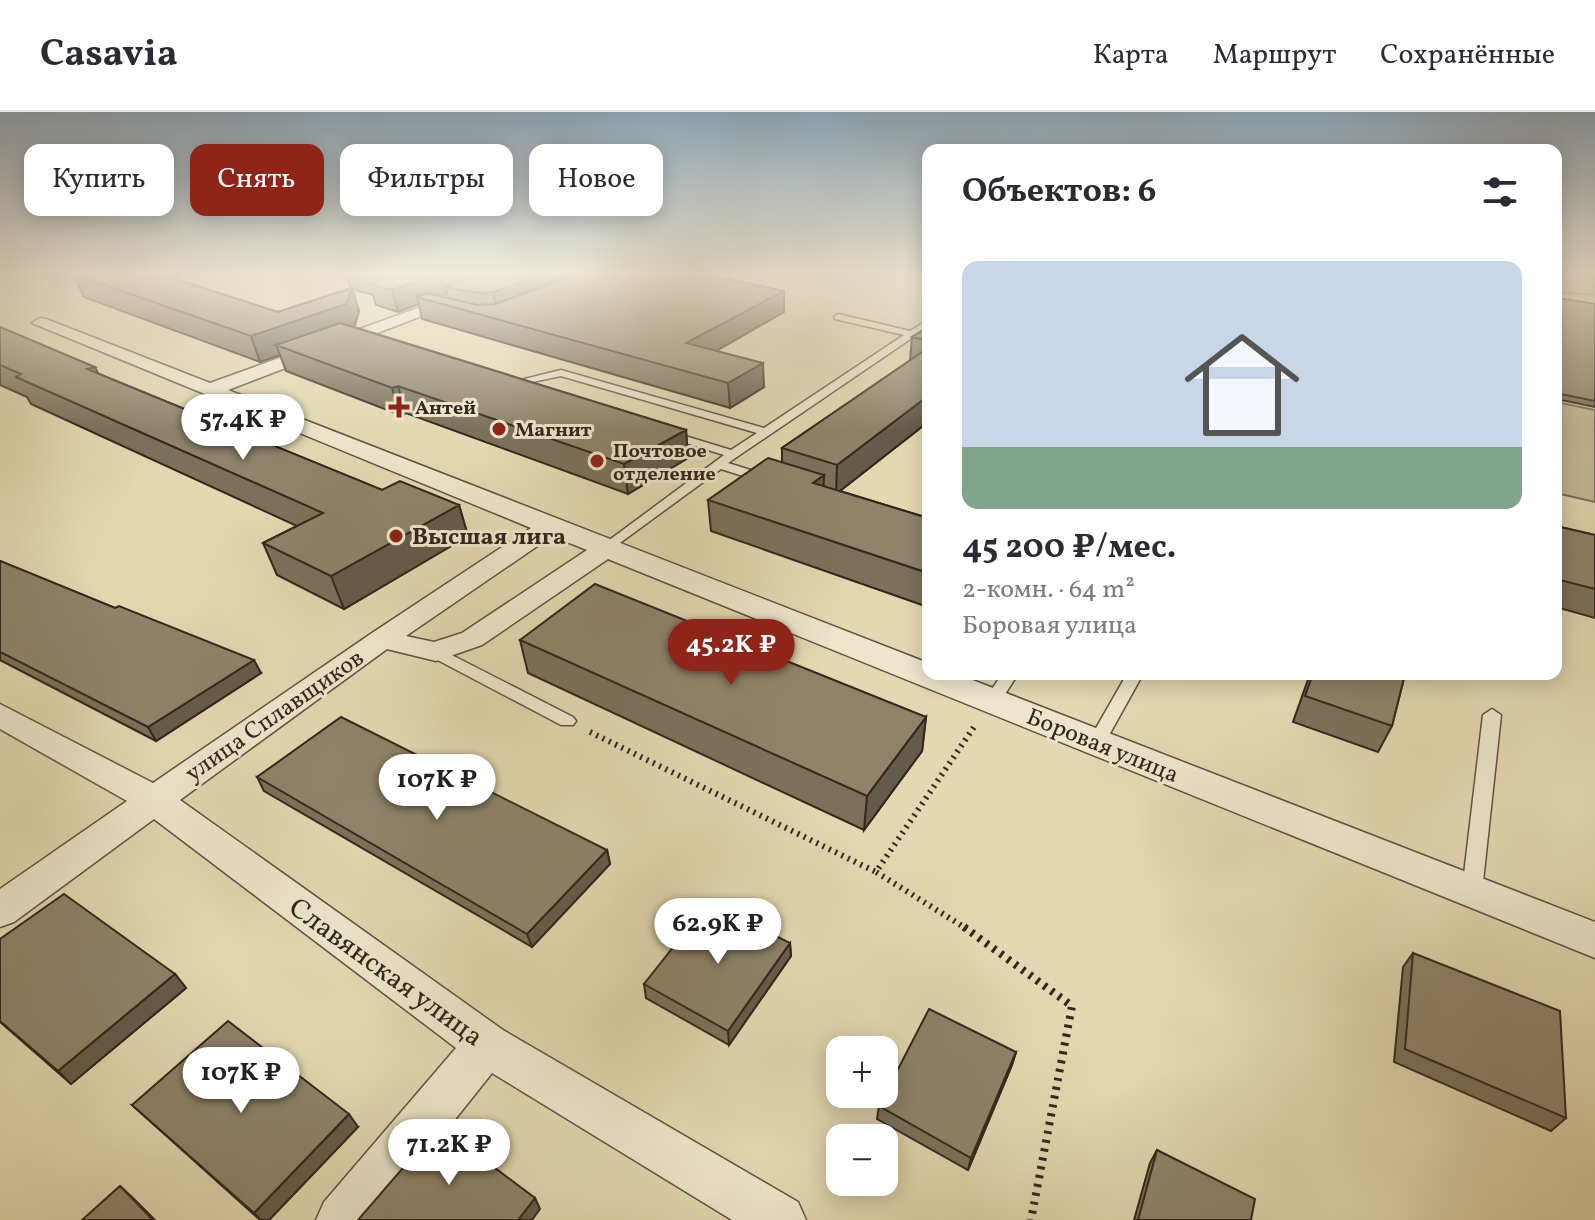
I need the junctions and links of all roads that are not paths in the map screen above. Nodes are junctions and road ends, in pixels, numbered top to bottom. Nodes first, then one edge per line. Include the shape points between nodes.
1 (47, 326) edge
2 (392, 326) edge
3 (876, 326) edge
4 (922, 327) edge
5 (912, 334) junction
6 (495, 380) edge
7 (509, 384) junction
8 (210, 390) junction
9 (539, 394) edge
10 (658, 430) edge
11 (765, 432) junction
12 (733, 454) junction
13 (718, 464) junction
14 (778, 483) edge
15 (551, 526) junction
16 (609, 547) junction
17 (382, 639) junction
18 (436, 652) junction
19 (922, 659) edge
20 (981, 680) edge
21 (1132, 680) edge
22 (1001, 687) edge
23 (0, 715) edge
24 (1492, 715) dead end
25 (567, 721) road end
26 (1097, 742) junction
27 (154, 800) junction
28 (1472, 891) junction
29 (0, 910) edge
30 (1595, 940) edge
31 (487, 1045) junction
32 (342, 1220) edge
33 (780, 1220) edge

1 - 8 street, Боровая улица
2 - 8 street
3 - 5 lane
4 - 5 lane
5 - 11 lane
6 - 7 lane
7 - 9 lane
7 - 11 lane via 561,373
8 - 15 street, Боровая улица
10 - 12 lane
11 - 12 lane
12 - 13 lane
13 - 14 lane
13 - 16 lane
15 - 16 street, Боровая улица
15 - 17 street, улица Сплавщиков
16 - 18 street via 472,639
16 - 19 street, Боровая улица
17 - 18 street
17 - 27 street, улица Сплавщиков
18 - 25 lane
20 - 22 street, Боровая улица
21 - 26 lane
22 - 26 street, Боровая улица
23 - 27 street, Славянская улица
24 - 28 lane
26 - 28 street, Боровая улица
27 - 29 street, улица Сплавщиков
27 - 31 street, Славянская улица
28 - 30 street, Боровая улица
31 - 32 street
31 - 33 street, Славянская улица

